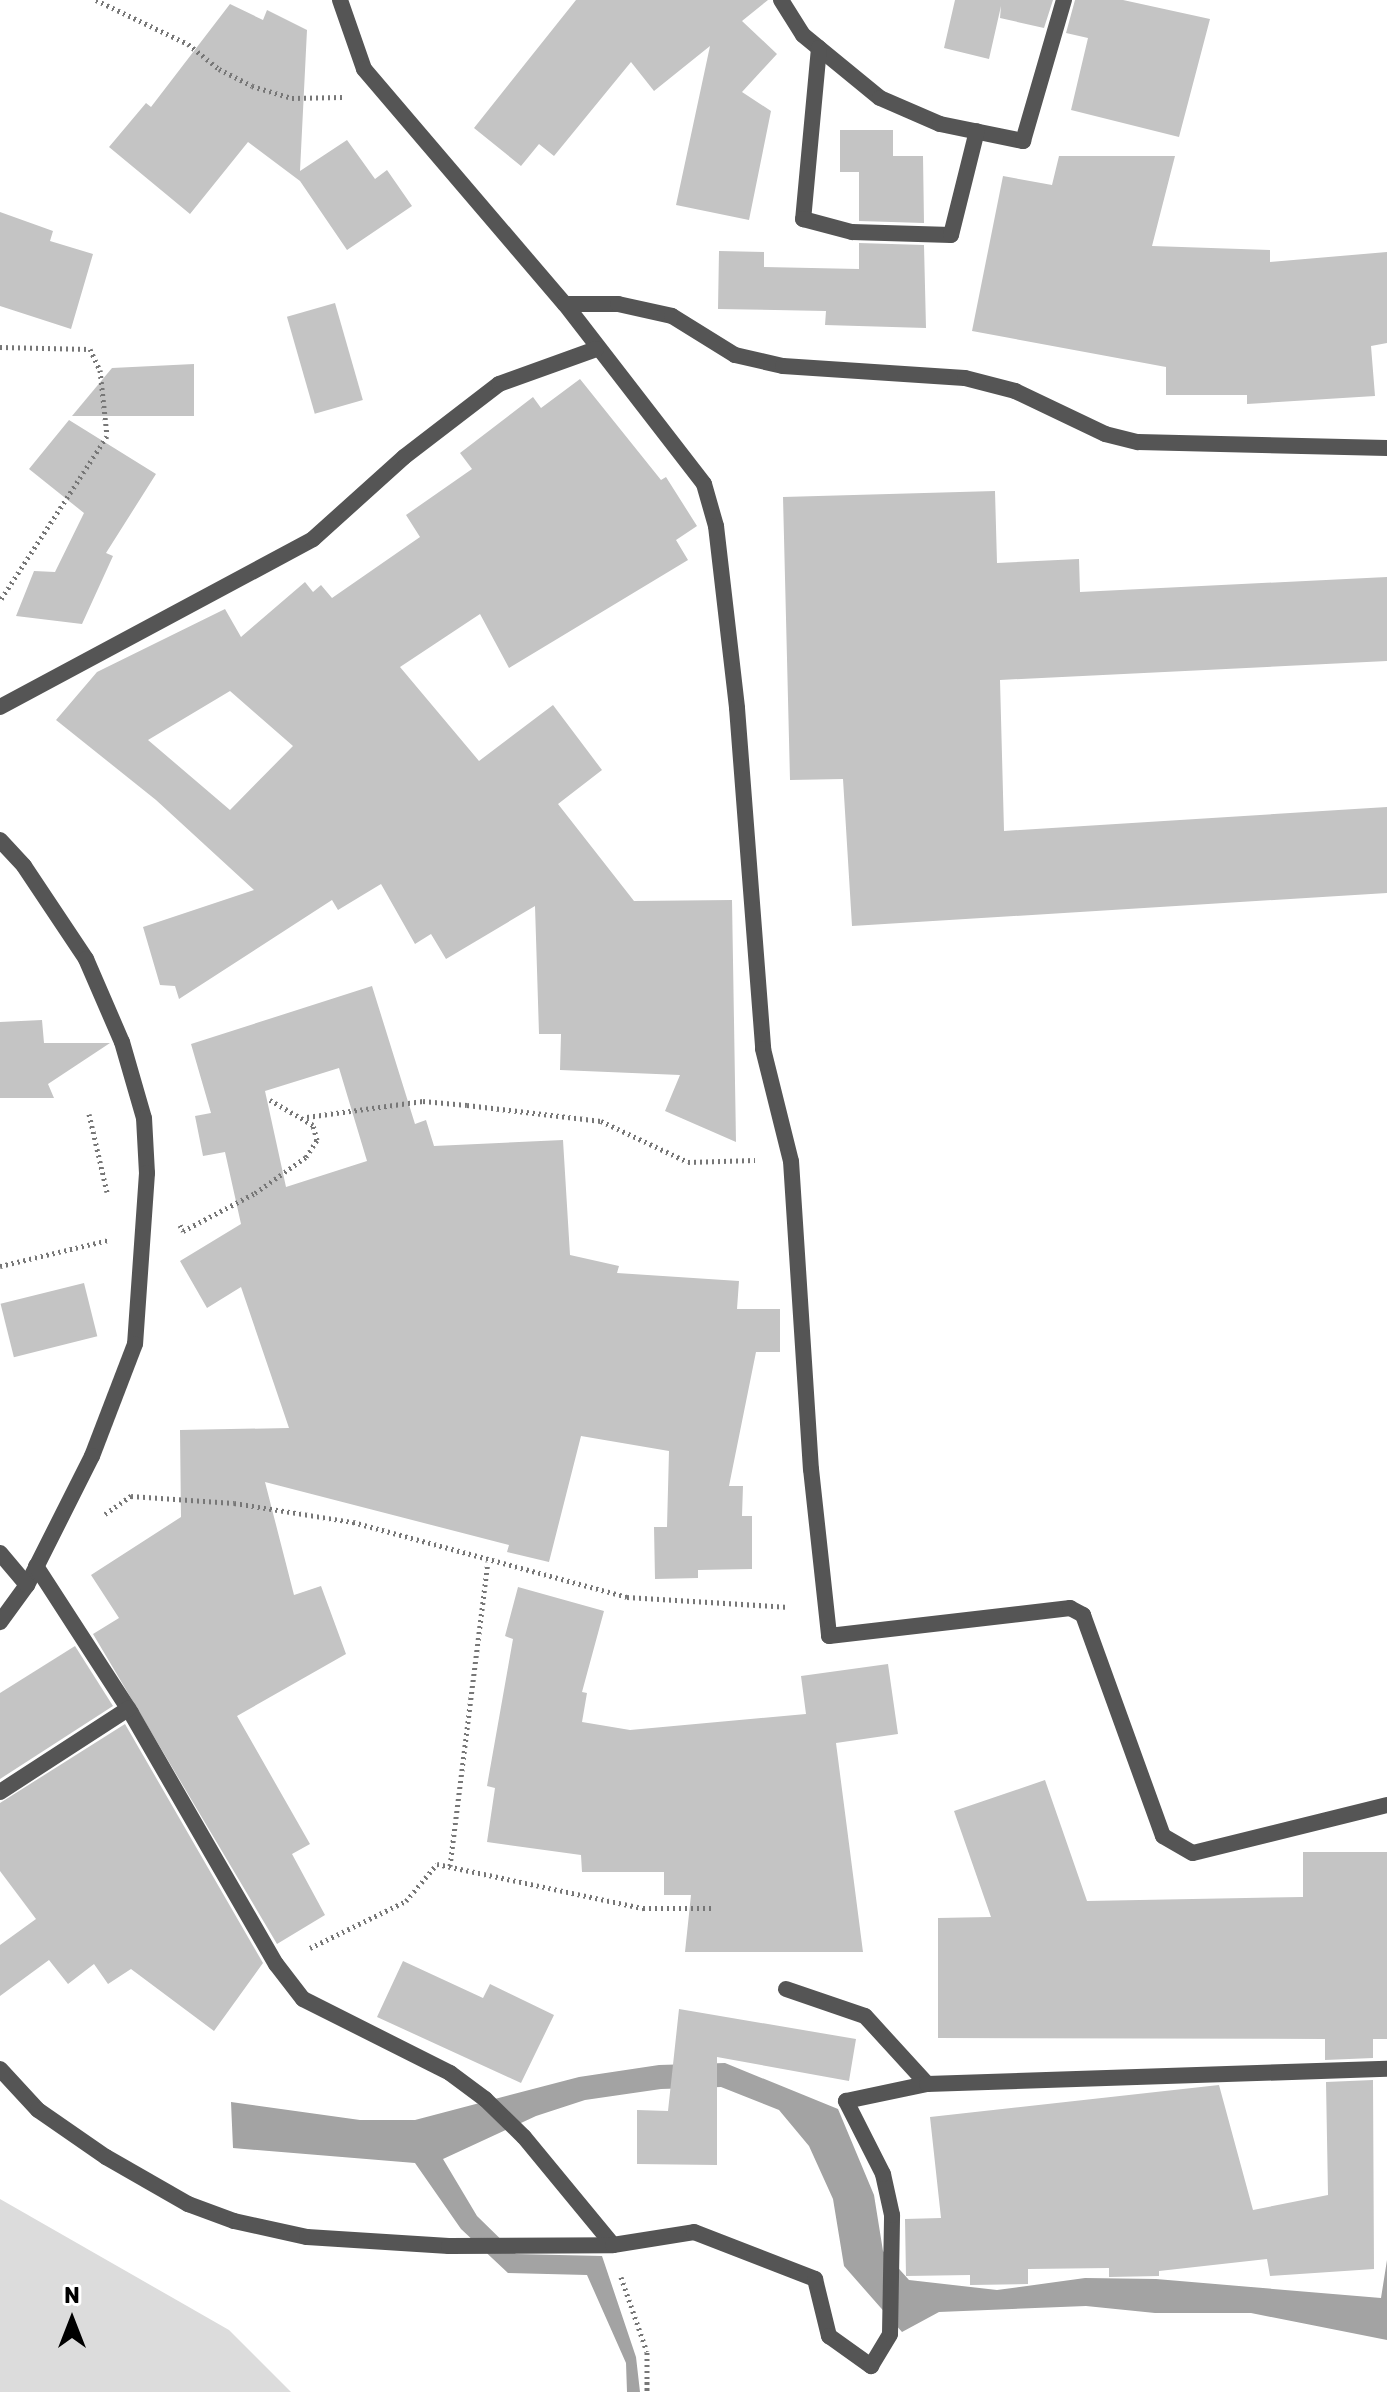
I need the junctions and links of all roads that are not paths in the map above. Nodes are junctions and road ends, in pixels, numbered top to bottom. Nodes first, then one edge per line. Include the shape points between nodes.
1 (340, 0) edge
2 (781, 0) edge
3 (1064, 0) edge
4 (819, 48) junction
5 (977, 131) junction
6 (565, 304) junction
7 (596, 349) junction
8 (1387, 448) edge
9 (0, 707) edge
10 (0, 840) edge
11 (0, 1553) edge
12 (36, 1566) junction
13 (27, 1585) junction
14 (0, 1622) edge
15 (128, 1709) junction
16 (0, 1792) edge
17 (1387, 1805) edge
18 (786, 1989) dead end
19 (0, 2069) edge
20 (1387, 2069) edge
21 (927, 2084) junction
22 (613, 2245) junction

1 - 6 street via 364,69
2 - 4 street via 803,35
3 - 5 street via 1023,141
4 - 5 street via 880,98 940,124
4 - 5 street via 803,219 852,232 951,235
6 - 7 street
6 - 8 street via 618,304 672,316 735,355 783,366 965,378 1015,391 1105,434 1138,442
7 - 9 street via 499,384 404,457 313,539
7 - 17 street via 704,484 716,526 737,708 763,1049 791,1161 829,1636 1070,1608 1083,1615 1163,1836 1193,1853
10 - 12 street via 24,866 86,959 122,1042 144,1118 145,1216 135,1344 92,1456
11 - 13 street
12 - 13 street
12 - 15 street
13 - 14 street
15 - 16 street
15 - 22 street via 276,1964 303,1999 450,2073 485,2099 524,2137
18 - 21 street via 865,2016
19 - 22 street via 38,2110 188,2204 307,2237 449,2246
20 - 21 street
21 - 22 street via 846,2101 883,2174 892,2215 890,2334 871,2366 829,2336 815,2279 694,2232

